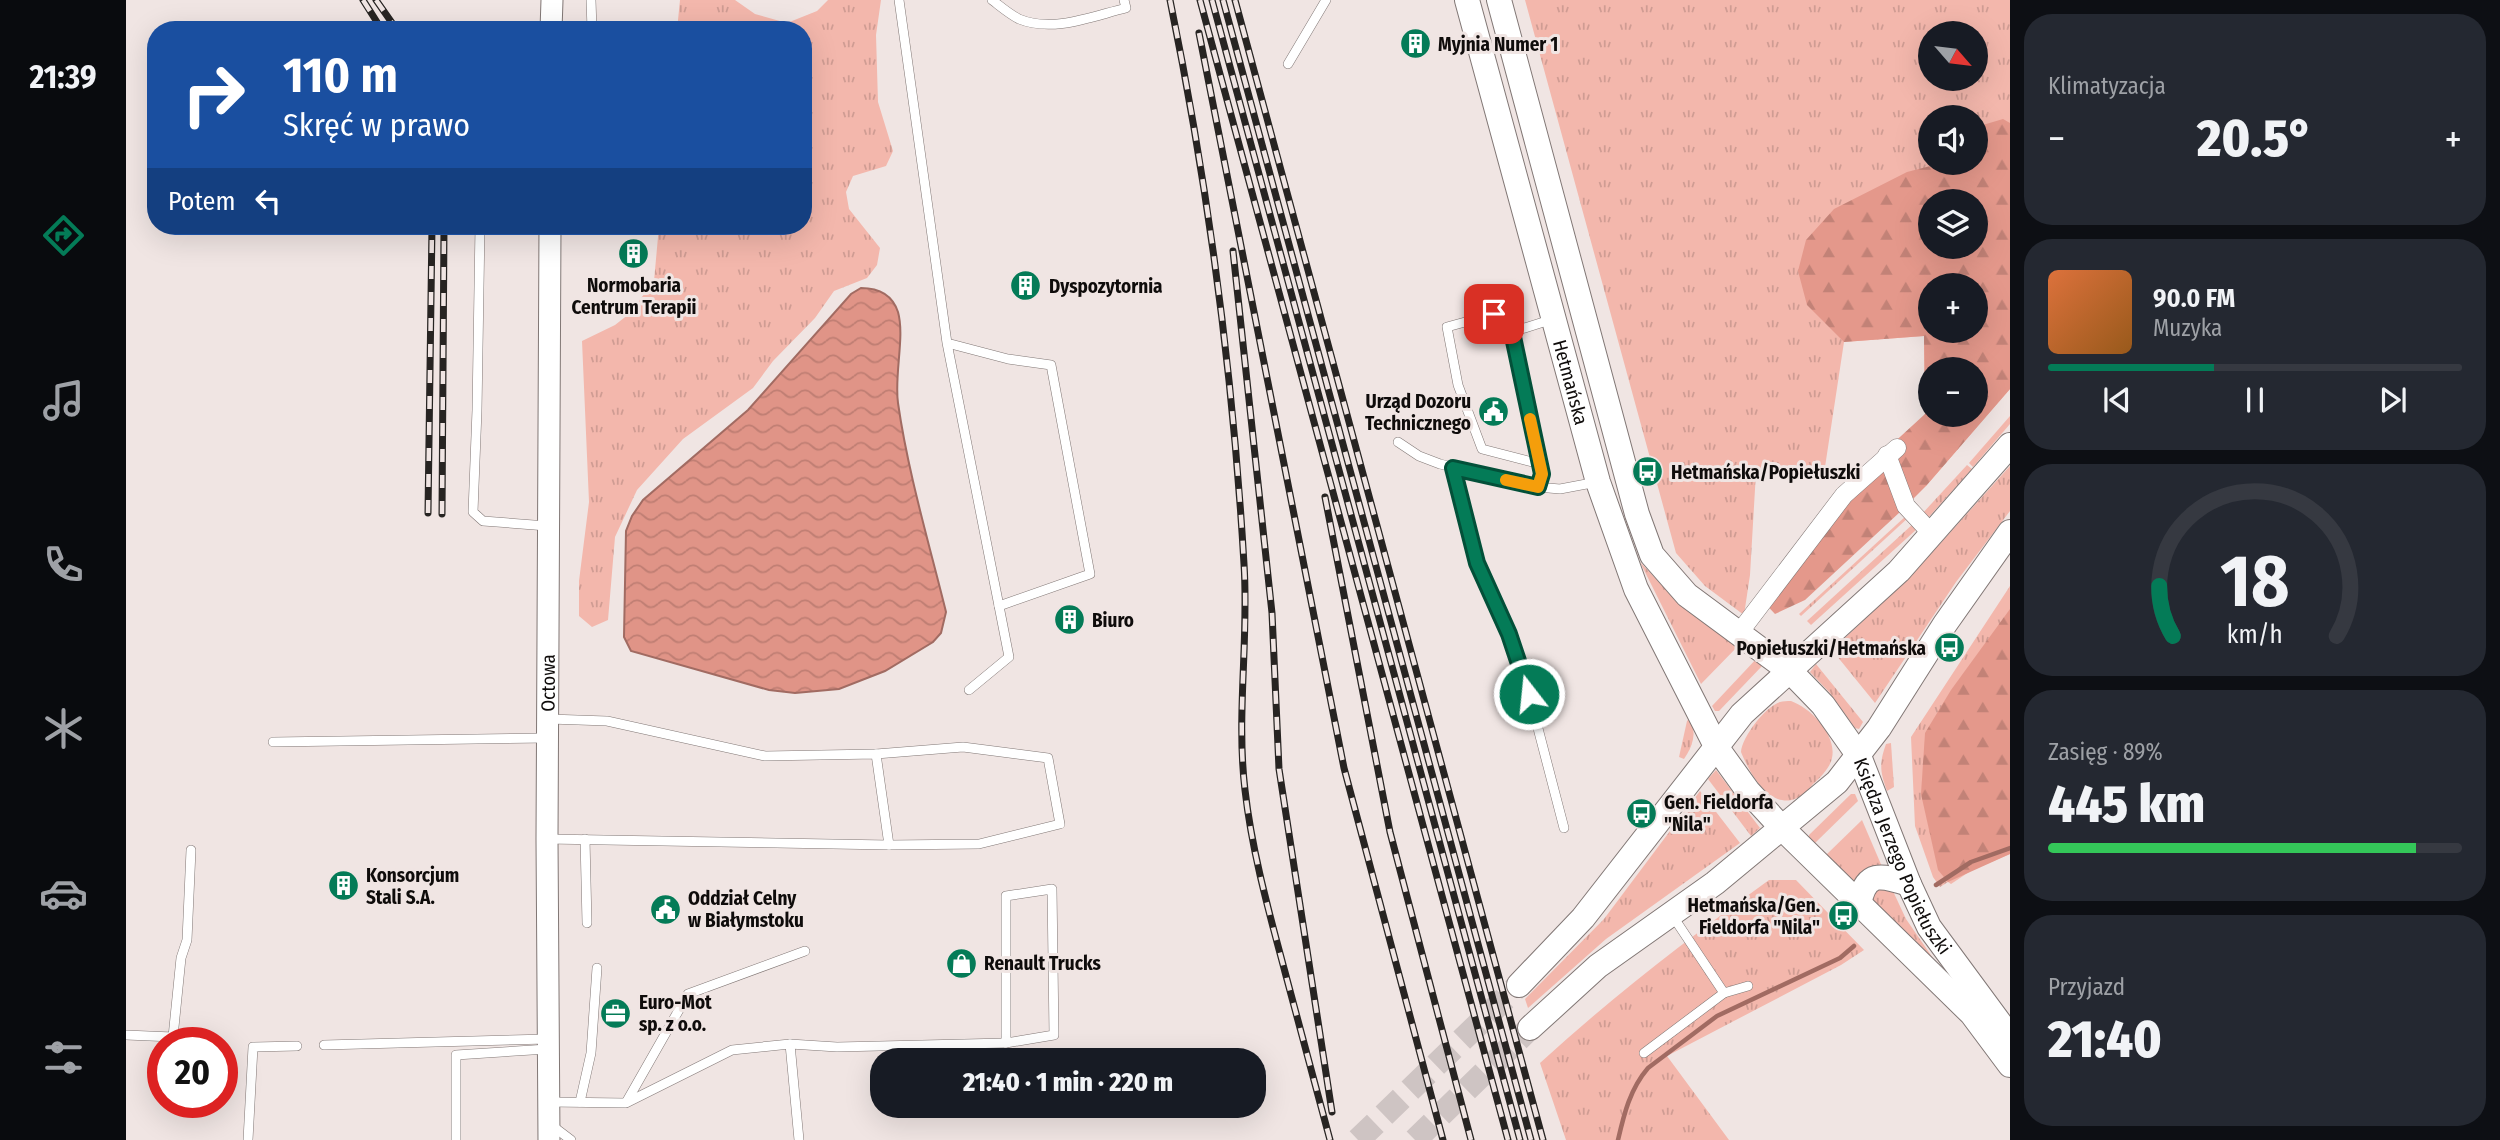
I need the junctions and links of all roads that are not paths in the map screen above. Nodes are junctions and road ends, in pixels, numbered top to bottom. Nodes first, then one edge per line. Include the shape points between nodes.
1 (551, 0) edge
2 (591, 0) edge
3 (899, 0) edge
4 (992, 0) edge
5 (1124, 0) edge
6 (1326, 0) edge
7 (1467, 0) edge
8 (1499, 0) edge
9 (551, 21) edge
10 (592, 21) edge
11 (1288, 64) dead end
12 (480, 235) edge
13 (551, 235) edge
14 (1554, 319) junction
15 (1512, 332) junction
16 (947, 343) junction
17 (1398, 442) dead end
18 (2010, 445) edge
19 (1540, 464) junction
20 (1453, 468) junction
21 (1598, 482) junction
22 (1538, 487) junction
23 (1637, 514) junction
24 (549, 526) junction
25 (2010, 532) edge
26 (1932, 534) junction
27 (999, 606) junction
28 (1739, 633) junction
29 (1791, 672) junction
30 (969, 690) dead end
31 (548, 729) junction
32 (273, 742) dead end
33 (1717, 748) junction
34 (876, 754) junction
35 (1859, 756) junction
36 (1564, 828) dead end
37 (1782, 828) junction
38 (547, 839) junction
39 (585, 839) junction
40 (889, 845) junction
41 (191, 850) dead end
42 (1909, 884) junction
43 (1859, 904) junction
44 (1671, 913) junction
45 (587, 923) dead end
46 (805, 951) dead end
47 (597, 968) dead end
48 (1518, 985) tunnel mouth
49 (1748, 986) dead end
50 (1724, 993) junction
51 (1530, 1028) tunnel mouth
52 (126, 1035) edge
53 (2010, 1037) edge
54 (1006, 1043) junction
55 (550, 1044) junction
56 (790, 1044) junction
57 (324, 1045) dead end
58 (297, 1046) dead end
59 (1644, 1053) dead end
60 (2010, 1065) edge
61 (550, 1102) junction
62 (580, 1102) junction
63 (626, 1103) junction
64 (549, 1132) edge
65 (248, 1140) edge
66 (456, 1140) edge
67 (571, 1140) edge
68 (799, 1140) edge

1 - 9 street
2 - 10 lane
3 - 16 lane
4 - 5 lane via 1020,19 1049,24 1126,8
6 - 11 lane
7 - 14 main road, Hetmańska
8 - 23 main road, Hetmańska
12 - 24 lane via 473,512 484,522
13 - 24 street, Octowa
14 - 15 lane
14 - 21 main road, Hetmańska
15 - 19 lane
15 - 19 lane via 1494,314 1447,327 1458,385 1482,449
16 - 27 lane
16 - 27 lane via 1051,365 1090,574
17 - 20 lane via 1419,456
18 - 26 main road
19 - 22 lane
20 - 22 lane
20 - 36 lane via 1477,563 1522,667
21 - 22 lane via 1560,489
21 - 23 main road via 1619,491
21 - 33 main road, Hetmańska via 1636,589
23 - 28 main road, Hetmańska via 1652,555 1687,595
24 - 31 street, Octowa
25 - 35 main road, Księdza Jerzego Popiełuszki
26 - 28 street via 1906,506 1892,451 1844,495
26 - 29 main road
27 - 30 lane via 1009,657
28 - 29 main road, Hetmańska
29 - 33 main road via 1742,715
29 - 35 main road, Hetmańska via 1823,705
31 - 32 lane
31 - 34 lane via 607,721 765,756
31 - 38 street, Octowa
33 - 37 main road, Hetmańska
33 - 48 main road via 1583,918
34 - 40 lane
34 - 40 lane via 963,747 1048,758 1060,824 979,844
35 - 37 main road via 1837,782
35 - 42 main road, Księdza Jerzego Popiełuszki
37 - 43 main road, Księdza Jerzego Popiełuszki
37 - 44 main road
38 - 39 lane
38 - 55 street, Octowa
39 - 40 lane
39 - 45 lane
41 - 52 lane via 187,940 173,1037
42 - 43 main road via 1876,877 1862,889
42 - 53 main road, Księdza Jerzego Popiełuszki via 1929,927
43 - 60 main road, Księdza Jerzego Popiełuszki via 1972,1014
44 - 50 lane
44 - 51 main road via 1598,966
46 - 63 lane via 688,994
47 - 62 lane via 591,1053
49 - 50 lane
50 - 59 lane
54 - 54 lane via 1054,1035 1052,889 1006,896
54 - 56 lane
55 - 57 lane
55 - 61 street, Octowa
55 - 66 lane via 456,1055
56 - 63 lane via 732,1050
56 - 68 lane
58 - 65 lane via 253,1047
61 - 62 lane
61 - 64 street, Octowa
62 - 63 lane
64 - 67 lane

